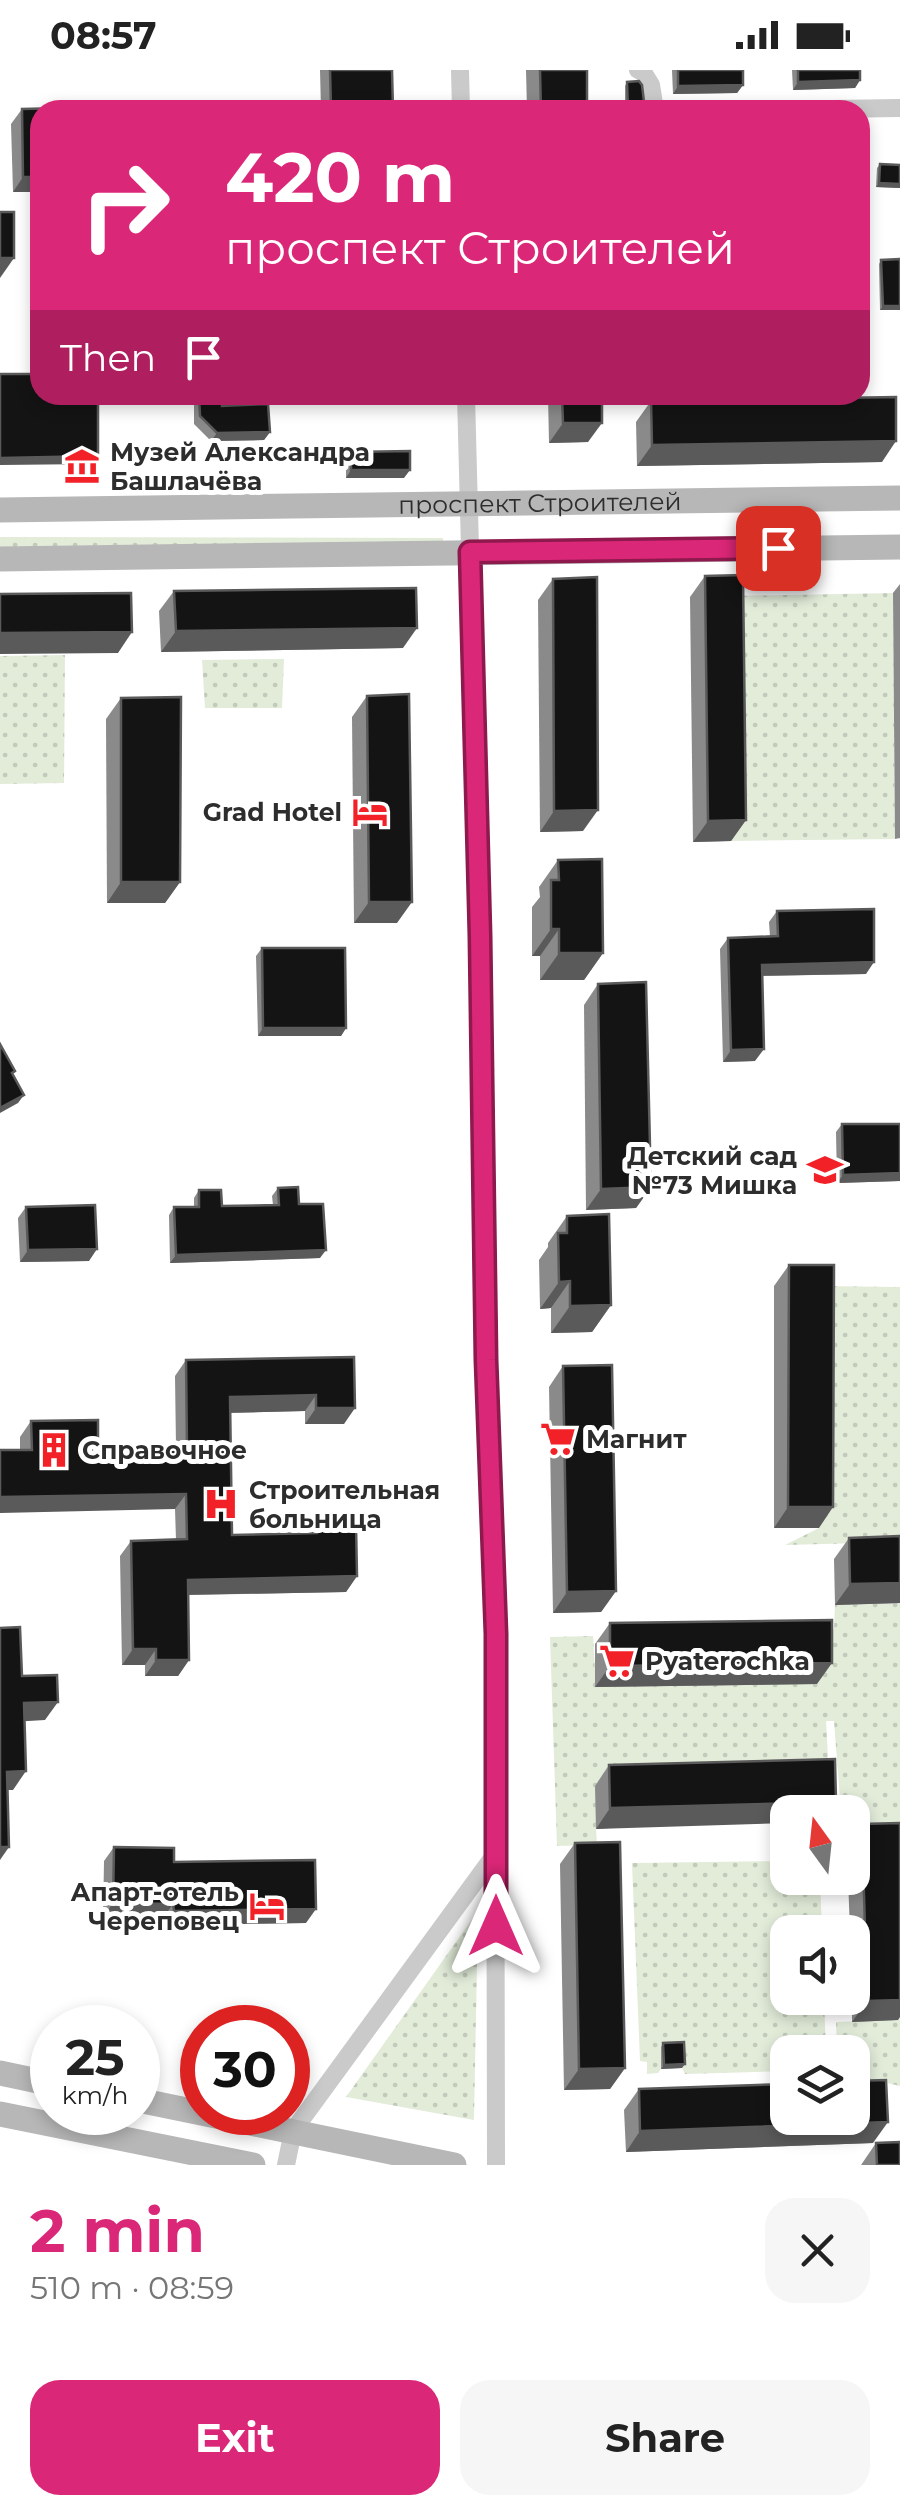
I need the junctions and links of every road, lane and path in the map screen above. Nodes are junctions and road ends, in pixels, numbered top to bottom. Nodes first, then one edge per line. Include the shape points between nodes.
1 (460, 70) edge
2 (638, 70) edge
3 (461, 100) edge
4 (653, 100) edge
5 (870, 108) edge
6 (900, 108) edge
7 (466, 405) edge
8 (900, 498) edge
9 (469, 503) junction
10 (0, 510) edge
11 (900, 547) edge
12 (470, 552) junction
13 (0, 559) edge
14 (496, 1853) junction
15 (0, 2073) edge
16 (30, 2079) edge
17 (310, 2109) edge
18 (0, 2114) edge
19 (310, 2134) edge
20 (293, 2135) edge
21 (254, 2165) edge
22 (286, 2165) edge
23 (454, 2165) edge
24 (496, 2165) edge

1 - 3 street
2 - 4 street via 651,84
5 - 6 street
7 - 9 street
8 - 9 main road, проспект Строителей
9 - 10 main road, проспект Строителей
9 - 12 street
11 - 12 main road, проспект Строителей
12 - 13 main road, проспект Строителей
12 - 14 street
14 - 17 street
14 - 24 street
15 - 16 main road
18 - 21 main road
19 - 23 main road
20 - 22 street

